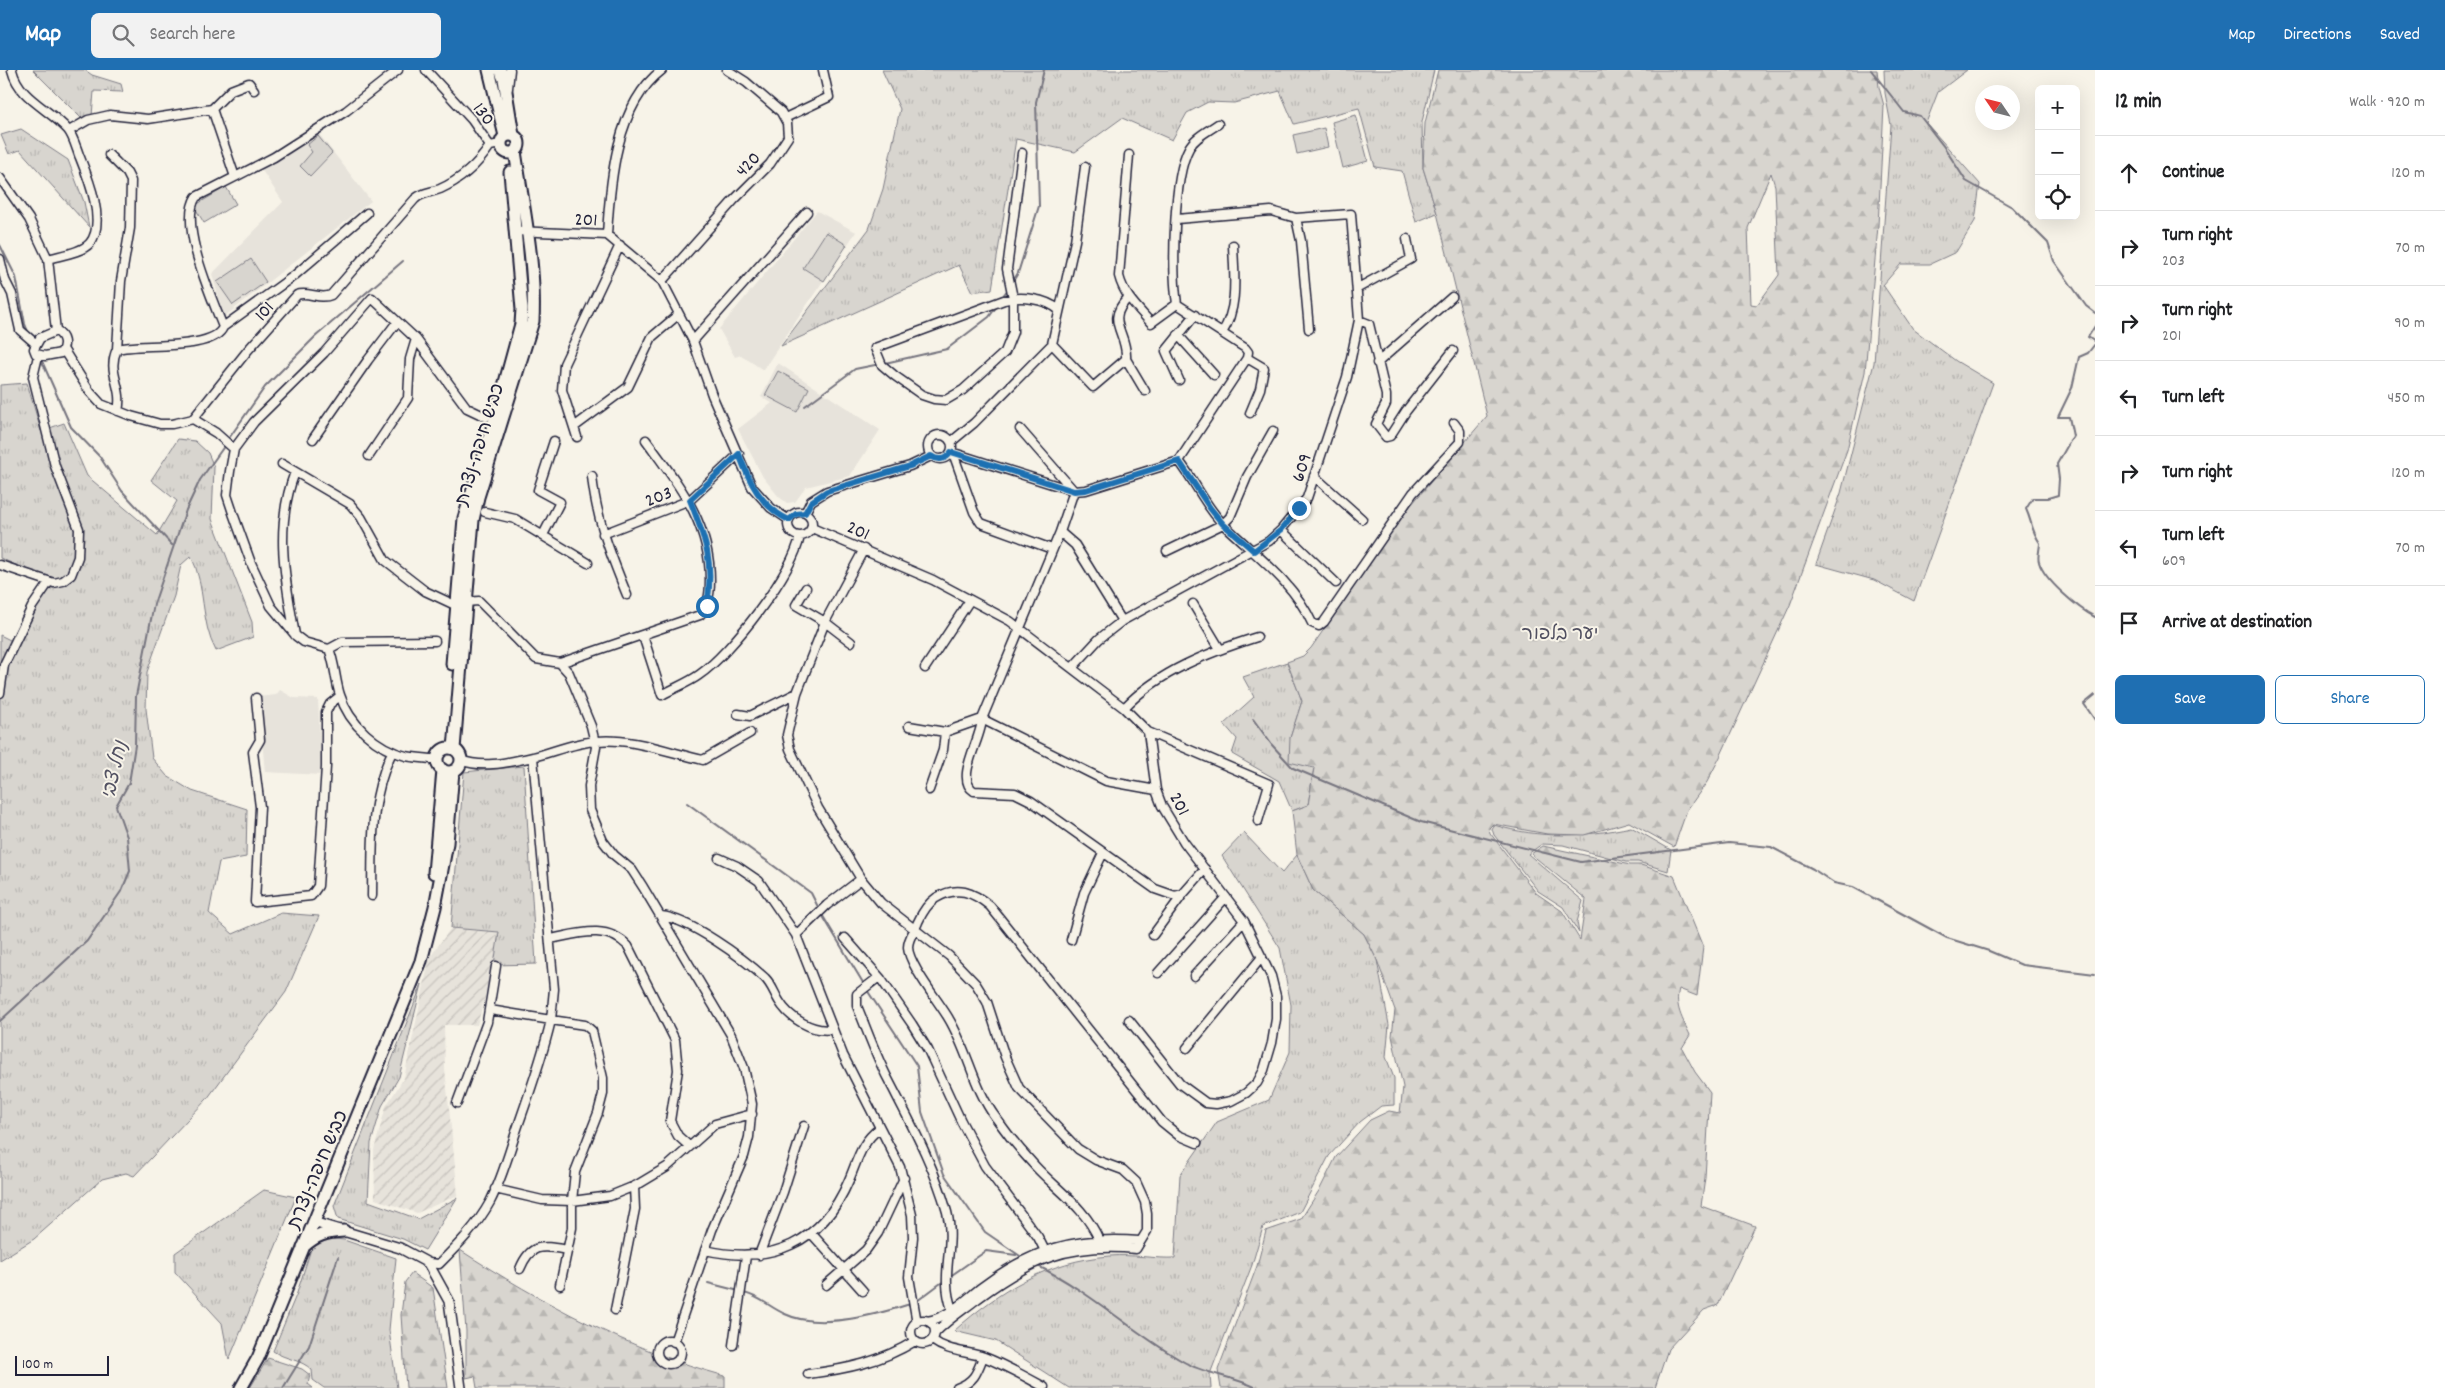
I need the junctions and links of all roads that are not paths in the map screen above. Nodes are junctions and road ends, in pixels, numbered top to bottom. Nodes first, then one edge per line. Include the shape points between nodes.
1 (12, 70) edge
2 (398, 70) edge
3 (426, 70) edge
4 (489, 70) edge
5 (500, 70) edge
6 (510, 70) edge
7 (662, 70) edge
8 (727, 70) edge
9 (823, 70) edge
10 (254, 90) dead end
11 (506, 95) junction
12 (212, 109) junction
13 (785, 118) junction
14 (1218, 124) dead end
15 (69, 131) junction
16 (505, 144) junction
17 (1022, 154) dead end
18 (109, 155) dead end
19 (1129, 155) dead end
20 (1086, 167) dead end
21 (235, 177) junction
22 (0, 178) edge
23 (807, 212) dead end
24 (367, 213) dead end
25 (1296, 218) junction
26 (1177, 219) junction
27 (522, 231) junction
28 (608, 235) junction
29 (1407, 239) dead end
30 (1234, 244) dead end
31 (620, 245) junction
32 (0, 259) edge
33 (48, 259) junction
34 (662, 281) junction
35 (1358, 288) junction
36 (1452, 297) dead end
37 (1013, 298) junction
38 (1128, 298) junction
39 (1177, 304) junction
40 (1059, 310) junction
41 (679, 314) junction
42 (1194, 315) junction
43 (1359, 320) junction
44 (397, 322) junction
45 (223, 327) junction
46 (1309, 329) dead end
47 (56, 331) junction
48 (1222, 333) junction
49 (1178, 335) junction
50 (416, 339) junction
51 (693, 341) junction
52 (36, 344) junction
53 (1052, 344) junction
54 (63, 349) junction
55 (117, 349) junction
56 (1453, 351) dead end
57 (38, 356) junction
58 (1247, 358) junction
59 (1126, 359) junction
60 (1377, 363) junction
61 (1214, 375) dead end
62 (1179, 380) dead end
63 (1145, 391) dead end
64 (118, 411) junction
65 (1250, 413) dead end
66 (486, 417) dead end
67 (193, 419) junction
68 (1454, 423) dead end
69 (574, 427) junction
70 (1020, 429) dead end
71 (1274, 431) dead end
72 (577, 437) dead end
73 (313, 439) dead end
74 (646, 440) dead end
75 (554, 441) dead end
76 (951, 442) junction
77 (234, 449) junction
78 (952, 453) junction
79 (739, 454) junction
80 (368, 456) dead end
81 (931, 456) junction
82 (1179, 461) junction
83 (282, 464) dead end
84 (295, 472) junction
85 (592, 476) dead end
86 (1314, 476) junction
87 (1074, 491) junction
88 (690, 500) junction
89 (484, 512) dead end
90 (805, 513) junction
91 (1362, 519) dead end
92 (789, 520) junction
93 (1223, 524) junction
94 (812, 528) junction
95 (1281, 530) junction
96 (1060, 532) junction
97 (603, 534) junction
98 (543, 535) junction
99 (800, 536) junction
100 (864, 549) junction
101 (1052, 549) junction
102 (1167, 551) dead end
103 (1254, 551) junction
104 (588, 563) dead end
105 (0, 565) edge
106 (49, 582) junction
107 (1336, 583) dead end
108 (806, 588) dead end
109 (626, 595) dead end
110 (970, 600) junction
111 (461, 604) junction
112 (1193, 604) dead end
113 (1122, 621) junction
114 (825, 622) junction
115 (1020, 627) junction
116 (296, 636) junction
117 (643, 636) junction
118 (1257, 637) dead end
119 (435, 640) dead end
120 (851, 642) dead end
121 (328, 649) junction
122 (1220, 649) junction
123 (560, 663) junction
124 (1073, 667) junction
125 (926, 668) dead end
126 (0, 693) edge
127 (797, 693) junction
128 (340, 696) junction
129 (256, 698) dead end
130 (1124, 708) junction
131 (738, 714) dead end
132 (982, 719) junction
133 (909, 726) dead end
134 (945, 732) junction
135 (1148, 732) junction
136 (750, 733) dead end
137 (594, 741) junction
138 (449, 749) junction
139 (392, 752) junction
140 (533, 757) junction
141 (437, 760) junction
142 (460, 760) junction
143 (448, 771) junction
144 (930, 790) dead end
145 (1156, 790) junction
146 (1258, 821) dead end
147 (1102, 853) junction
148 (719, 858) dead end
149 (1205, 869) junction
150 (861, 879) junction
151 (1183, 894) junction
152 (372, 896) dead end
153 (1226, 897) junction
154 (661, 916) junction
155 (1244, 922) junction
156 (914, 930) junction
157 (796, 934) junction
158 (1153, 935) dead end
159 (845, 938) dead end
160 (550, 939) junction
161 (1071, 940) dead end
162 (1262, 958) junction
163 (496, 966) dead end
164 (1158, 973) dead end
165 (1194, 976) dead end
166 (878, 977) junction
167 (490, 1010) junction
168 (551, 1020) junction
169 (1129, 1020) dead end
170 (833, 1029) junction
171 (1187, 1048) dead end
172 (457, 1104) dead end
173 (752, 1114) junction
174 (804, 1126) dead end
175 (880, 1128) junction
176 (1197, 1143) dead end
177 (689, 1146) junction
178 (904, 1178) junction
179 (634, 1186) junction
180 (495, 1189) junction
181 (572, 1201) junction
182 (313, 1222) junction
183 (344, 1231) junction
184 (810, 1234) junction
185 (1099, 1240) junction
186 (1138, 1245) junction
187 (302, 1249) junction
188 (568, 1250) junction
189 (705, 1250) junction
190 (1042, 1254) junction
191 (759, 1255) junction
192 (746, 1256) junction
193 (428, 1263) junction
194 (520, 1269) dead end
195 (1012, 1270) junction
196 (843, 1271) junction
197 (560, 1285) dead end
198 (826, 1285) dead end
199 (863, 1291) dead end
200 (952, 1309) junction
201 (616, 1310) dead end
202 (927, 1321) junction
203 (917, 1323) junction
204 (934, 1336) junction
205 (916, 1341) junction
206 (674, 1342) dead end
207 (733, 1345) dead end
208 (982, 1357) junction
209 (808, 1374) dead end
210 (1044, 1387) dead end
211 (241, 1388) edge
212 (461, 1388) edge
213 (957, 1388) edge

1 - 15 street via 19,88
2 - 21 street via 346,111 274,157
3 - 16 street, 130 via 472,120
4 - 16 highway
5 - 11 highway
6 - 11 street
7 - 28 street via 637,95 616,147
8 - 13 street via 746,82
9 - 13 street via 829,97
10 - 12 street via 249,83 231,90
11 - 16 highway
12 - 15 street via 148,119 110,115 88,120
12 - 21 street
13 - 34 street, 420 via 789,130 784,147
14 - 26 street via 1189,147 1179,183
15 - 33 street via 96,203 94,236 85,248
16 - 27 highway, כביש חיפה-נצרת
16 - 67 street, 101 via 453,182 438,190 421,193 331,295 297,295
17 - 37 street via 1007,270
18 - 55 street via 131,181 130,228 121,281
19 - 38 street via 1119,276
20 - 40 street via 1076,241
21 - 45 street via 196,197 191,205 198,264
22 - 33 street via 29,219
23 - 51 street
24 - 45 street via 295,275
25 - 26 street via 1271,211
25 - 35 street, 609 via 1352,214
25 - 46 street
26 - 39 street via 1174,279
27 - 28 street, 201
27 - 111 highway, כביש חיפה-נצרת via 521,324 464,518
28 - 31 street, 201
29 - 35 street via 1411,259
30 - 48 street via 1232,316
31 - 34 street, 201
31 - 69 street via 564,364 562,390
32 - 52 street via 20,330
33 - 47 street
34 - 41 street, 201
35 - 43 street, 609
36 - 60 street
37 - 37 street via 1013,332 1005,352 955,397 946,400 922,395 882,365 876,354 875,348
37 - 40 street via 1044,301
38 - 39 street via 1151,323
38 - 59 street via 1116,312
39 - 42 street
40 - 53 street
41 - 51 street, 201
41 - 69 street via 652,337 628,387
42 - 48 street
42 - 49 street
43 - 60 street via 1369,324 1373,332
43 - 86 street, 609 via 1346,377
44 - 50 street
44 - 73 street
44 - 77 street via 372,298 324,353 254,422
45 - 55 street via 214,338 200,342
47 - 52 street via 40,338
47 - 54 street via 64,340
48 - 58 street via 1245,348
49 - 61 street
49 - 62 street via 1166,351
50 - 66 street via 467,408
50 - 80 street via 410,359 408,398
51 - 79 street, 201 via 712,395
52 - 57 street via 34,352
53 - 59 street via 1092,386
53 - 76 street
54 - 57 street via 57,355
54 - 64 street via 94,398
55 - 64 street via 111,364 120,394
56 - 60 street via 1390,436 1386,436 1376,424 1386,404
57 - 106 street via 33,377 55,466 79,529 78,557 71,575 64,581
58 - 65 street via 1264,368
58 - 82 street
59 - 63 street
64 - 67 street via 160,424
67 - 77 street
68 - 103 street via 1460,432 1460,442 1412,493 1319,626 1312,623 1306,610
69 - 72 street
70 - 87 street
71 - 93 street
74 - 88 street
75 - 98 street via 538,490 560,502
76 - 78 street
76 - 81 street via 946,436 934,436 928,445
77 - 116 street via 228,495 234,516 271,606
78 - 81 street via 942,459
78 - 87 street
78 - 101 street via 980,523
79 - 88 street, 203
79 - 92 street, 201 via 752,486 761,498
81 - 90 street via 910,466 827,491 811,502
82 - 87 street
82 - 93 street
83 - 84 street
84 - 111 street via 356,510 375,547 392,568 425,592
84 - 116 street via 287,492 282,539 284,579
85 - 97 street via 594,503
86 - 91 street
86 - 95 street, 609 via 1307,498
87 - 96 street
88 - 97 street, 203
88 - 117 street via 708,547 707,606 700,615
89 - 98 street via 515,519
90 - 92 street via 796,514
90 - 94 street via 811,519
92 - 99 street via 790,531
93 - 102 street
93 - 103 street
94 - 99 street
94 - 100 street, 201
95 - 103 street, 609
95 - 107 street
96 - 101 street
96 - 113 street via 1075,545
97 - 109 street
98 - 104 street
99 - 117 street via 793,559 746,629 700,675 662,695
100 - 110 street, 201
100 - 114 street
101 - 115 street
103 - 113 street, 609
105 - 106 street
106 - 126 street via 32,607 4,665
108 - 114 street via 796,605
110 - 115 street, 201
110 - 125 street
111 - 123 street via 479,601 536,658
111 - 138 highway, כביש חיפה-נצרת
112 - 122 street
113 - 124 street, 609 via 1099,639
114 - 120 street
114 - 127 street
115 - 124 street, 201
115 - 132 street
116 - 121 street via 304,642
117 - 123 street
118 - 122 street
119 - 121 street via 342,642
121 - 128 street
122 - 130 street via 1146,688
123 - 137 street via 569,673
124 - 130 street, 201
127 - 131 street via 750,716
127 - 150 street via 787,735 790,749 818,808
128 - 129 street via 326,712 326,767 318,886 311,896 255,902 260,807 253,752 260,740
128 - 139 street via 357,725 372,740
130 - 135 street, 201
132 - 134 street
132 - 145 street via 1106,781
132 - 147 street via 967,773 968,788 1016,793 1048,811
133 - 134 street
134 - 144 street via 943,750
135 - 145 street, 201
135 - 146 street via 1269,784
136 - 137 street via 703,760 633,742
137 - 140 street
137 - 154 street via 596,756 588,800 596,827 609,849 636,875
138 - 141 highway via 439,753
138 - 142 highway via 460,756
139 - 141 street
139 - 152 street via 381,774 374,801
140 - 142 street via 489,765
140 - 160 street
141 - 143 highway
142 - 143 highway
143 - 182 highway, כביש חיפה-נצרת via 447,843 421,961
145 - 149 street, 201 via 1184,842
147 - 151 street via 1155,889 1175,896
147 - 161 street via 1084,893
148 - 157 street via 759,881
149 - 151 street
149 - 153 street, 201
150 - 156 street via 881,903
150 - 157 street
151 - 158 street
153 - 155 street, 201
153 - 164 street
154 - 170 street via 677,920 737,956 766,980 791,1016 814,1027
154 - 173 street via 731,1035 744,1068
155 - 162 street, 201
155 - 165 street
156 - 176 street via 925,909 944,894 954,890 967,891 980,897 1169,1130
156 - 185 street via 908,947 913,960 950,1019 983,1098 1035,1166 1080,1209
156 - 186 street via 949,956 976,984 987,1002 1019,1088 1078,1149 1123,1170 1136,1182 1147,1214 1147,1231
157 - 170 street
159 - 166 street
160 - 168 street via 554,989
160 - 177 street via 601,931 617,936 628,946 675,1040 678,1070 670,1121
162 - 169 street, 201 via 1276,996 1272,1043 1257,1083 1231,1101 1206,1103 1194,1096 1180,1084
162 - 171 street
163 - 167 street
166 - 190 street via 928,1050 985,1166 1038,1236
166 - 200 street via 857,994 856,1006 924,1149 943,1197 950,1227 945,1286
167 - 168 street
167 - 172 street
168 - 180 street
168 - 181 street via 585,1025 592,1031 604,1078 598,1112 575,1172
170 - 175 street
173 - 177 street via 715,1124
173 - 189 street via 744,1156
174 - 191 street
175 - 178 street
175 - 184 street via 866,1139 849,1181 833,1209
177 - 179 street via 667,1167
178 - 196 street via 878,1233 866,1250
178 - 203 street via 912,1215 909,1276
179 - 181 street via 610,1196
179 - 201 street via 635,1209
180 - 181 street via 542,1200
180 - 193 street via 480,1218 464,1238 439,1264
181 - 188 street
182 - 183 main road
182 - 187 highway, כביש חיפה-נצרת
183 - 187 highway via 318,1235
183 - 193 main road via 400,1248
184 - 191 street via 797,1243
184 - 196 street
185 - 186 street
185 - 190 street via 1068,1243
186 - 190 street
187 - 211 highway, כביש חיפה-נצרת via 258,1358
188 - 194 street via 547,1247 532,1250
188 - 197 street
189 - 192 street
189 - 206 street
190 - 195 street
191 - 192 street
192 - 207 street
193 - 212 main road via 449,1301
195 - 200 street
195 - 204 street via 942,1325
196 - 198 street
196 - 199 street
200 - 202 street via 936,1320
202 - 203 street
202 - 204 street via 933,1325
203 - 205 street via 912,1331
204 - 205 street via 922,1344
204 - 208 street via 944,1347
205 - 209 street via 864,1365
208 - 210 street
208 - 213 street via 972,1381

